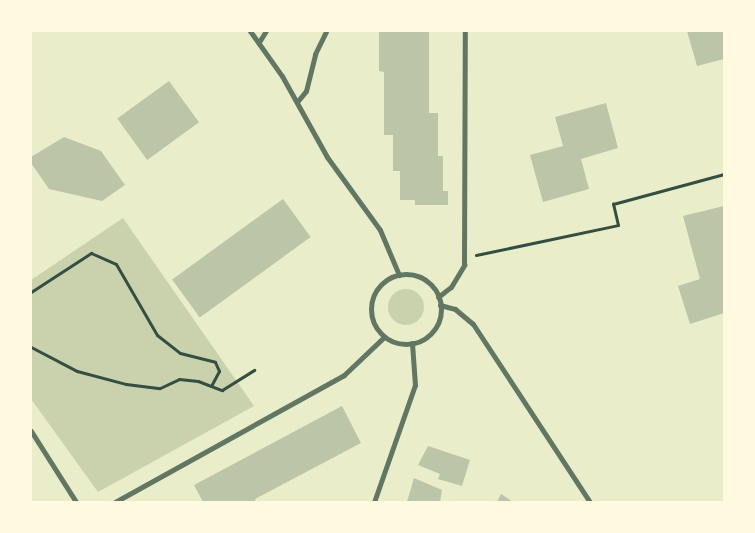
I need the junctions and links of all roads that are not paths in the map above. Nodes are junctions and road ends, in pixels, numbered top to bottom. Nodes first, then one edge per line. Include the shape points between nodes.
1 (250, 31) edge
2 (266, 31) edge
3 (326, 31) edge
4 (465, 31) edge
5 (259, 42) junction
6 (297, 102) junction
7 (399, 275) junction
8 (438, 297) junction
9 (440, 305) junction
10 (384, 336) junction
11 (412, 343) junction
12 (31, 431) edge
13 (76, 502) edge
14 (115, 502) edge
15 (374, 502) edge
16 (590, 502) edge

1 - 5 street
2 - 5 street
3 - 6 street via 315,54 306,91
4 - 8 street via 464,257 460,275
5 - 6 street
6 - 7 street via 327,157 380,230
7 - 8 street via 419,277 428,282
7 - 10 street via 389,279 374,295 372,318
8 - 9 street
9 - 11 street via 436,326 422,340
9 - 16 street via 455,309 473,324
10 - 11 street via 401,344
10 - 14 street via 344,374
11 - 15 street via 415,385
12 - 13 street

